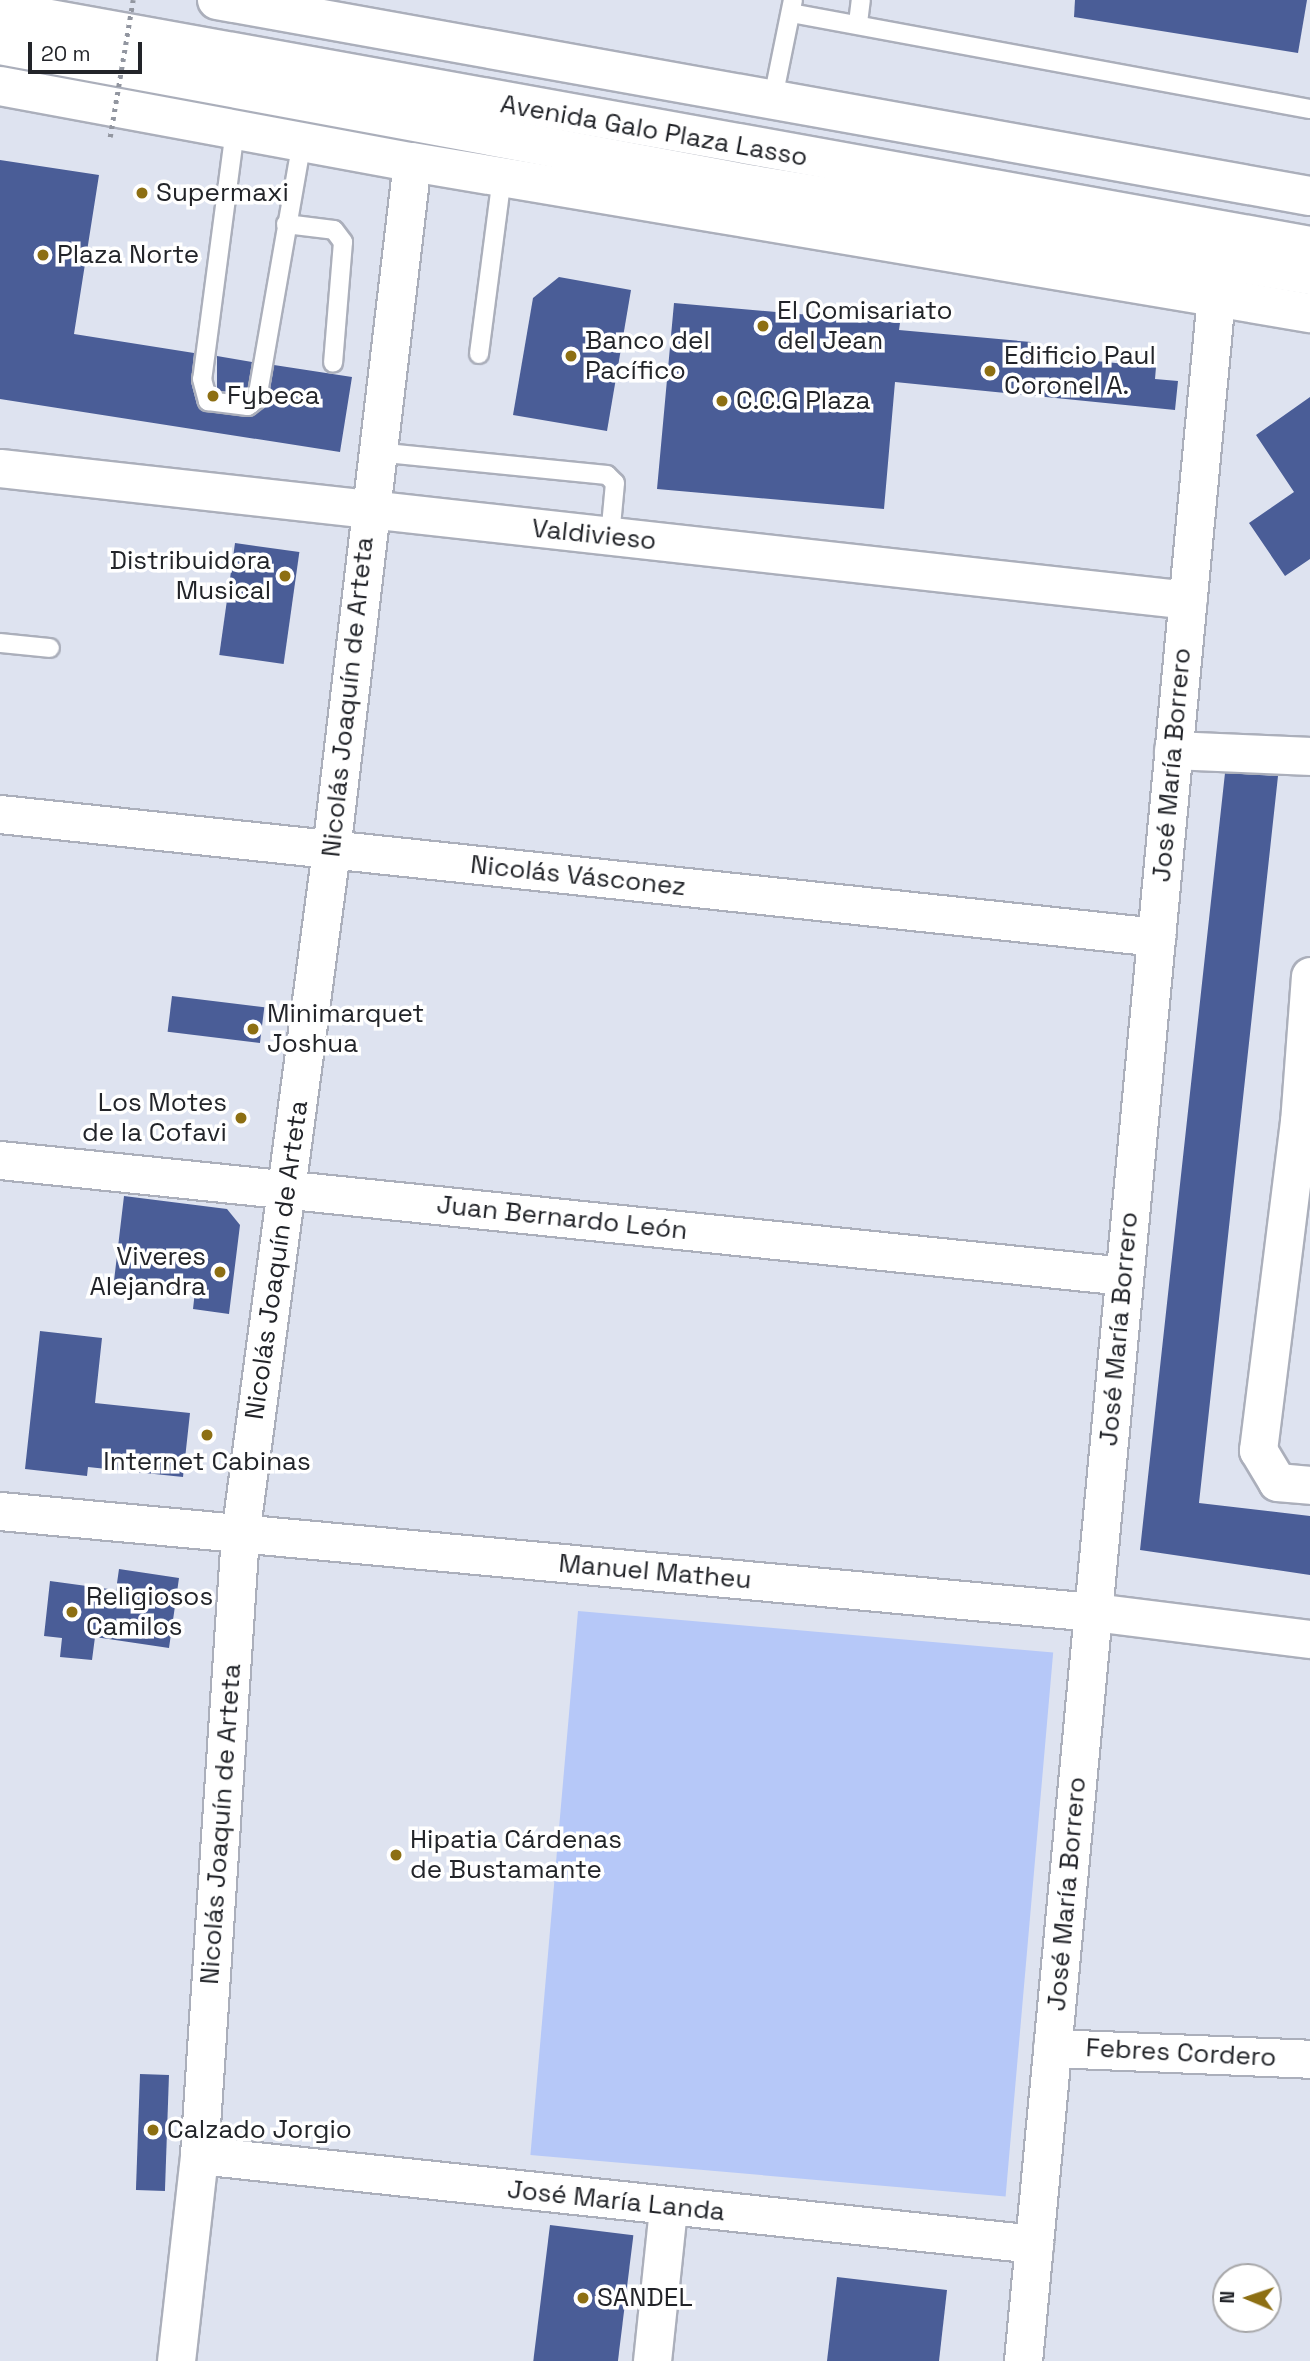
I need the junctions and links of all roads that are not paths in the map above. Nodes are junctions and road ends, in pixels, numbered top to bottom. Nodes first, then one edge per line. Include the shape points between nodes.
1 (217, 0) edge
2 (861, 0) edge
3 (792, 6) edge
4 (0, 10) edge
5 (342, 11) edge
6 (858, 23) junction
7 (0, 45) edge
8 (0, 86) edge
9 (773, 98) junction
10 (1310, 109) edge
11 (235, 130) junction
12 (302, 142) junction
13 (412, 162) junction
14 (502, 177) junction
15 (1310, 196) edge
16 (286, 224) junction
17 (1310, 246) edge
18 (1310, 275) edge
19 (1216, 298) junction
20 (1310, 313) edge
21 (479, 354) dead end
22 (333, 363) dead end
23 (376, 452) junction
24 (0, 468) edge
25 (368, 510) junction
26 (610, 537) junction
27 (1188, 600) junction
28 (0, 643) edge
29 (50, 648) dead end
30 (1174, 750) junction
31 (1310, 756) edge
32 (0, 814) edge
33 (331, 850) junction
34 (1156, 937) junction
35 (1310, 976) edge
36 (1304, 1121) edge
37 (0, 1160) edge
38 (287, 1189) junction
39 (1124, 1276) junction
40 (1310, 1485) edge
41 (0, 1511) edge
42 (240, 1535) junction
43 (1093, 1612) junction
44 (1310, 1639) edge
45 (1052, 2048) junction
46 (1310, 2059) edge
47 (199, 2154) junction
48 (668, 2208) junction
49 (1034, 2244) junction
50 (176, 2361) edge
51 (652, 2361) edge
52 (1023, 2361) edge

1 - 5 main road, Avenida Galo Plaza Lasso
2 - 6 lane
3 - 6 lane
3 - 9 lane
4 - 17 main road, Avenida Galo Plaza Lasso
5 - 9 main road, Avenida Galo Plaza Lasso
6 - 10 lane
7 - 18 main road, Avenida Galo Plaza Lasso via 754,185
8 - 11 main road
9 - 15 main road, Avenida Galo Plaza Lasso
11 - 12 main road
11 - 16 lane via 202,379 208,401 248,406 257,399
12 - 13 main road
12 - 16 lane
13 - 14 main road
13 - 23 street, Nicolás Joaquín de Arteta
14 - 19 main road
14 - 21 lane
16 - 22 lane via 334,230 343,242
19 - 20 main road
19 - 27 street, José María Borrero
23 - 25 street, Nicolás Joaquín de Arteta
23 - 26 lane via 607,475 615,483
24 - 25 street, Valdivieso
25 - 26 street, Valdivieso
25 - 33 street, Nicolás Joaquín de Arteta
26 - 27 street, Valdivieso
27 - 30 street, José María Borrero
28 - 29 lane
30 - 31 street
30 - 34 street, José María Borrero
32 - 33 street, Nicolás Vásconez
33 - 34 street, Nicolás Vásconez
33 - 38 street, Nicolás Joaquín de Arteta
34 - 39 street, José María Borrero
35 - 36 street
36 - 40 street via 1258,1450 1277,1482
37 - 38 street, Juan Bernardo León
38 - 39 street, Juan Bernardo León
38 - 42 street, Nicolás Joaquín de Arteta
39 - 43 street, José María Borrero
41 - 42 street, Manuel Matheu
42 - 43 street, Manuel Matheu
42 - 47 street, Nicolás Joaquín de Arteta
43 - 44 street, Manuel Matheu
43 - 45 street, José María Borrero
45 - 46 street, Febres Cordero
45 - 49 street, José María Borrero
47 - 48 street, José María Landa
47 - 50 street, Nicolás Joaquín de Arteta
48 - 49 street, José María Landa
48 - 51 street
49 - 52 street, José María Borrero

